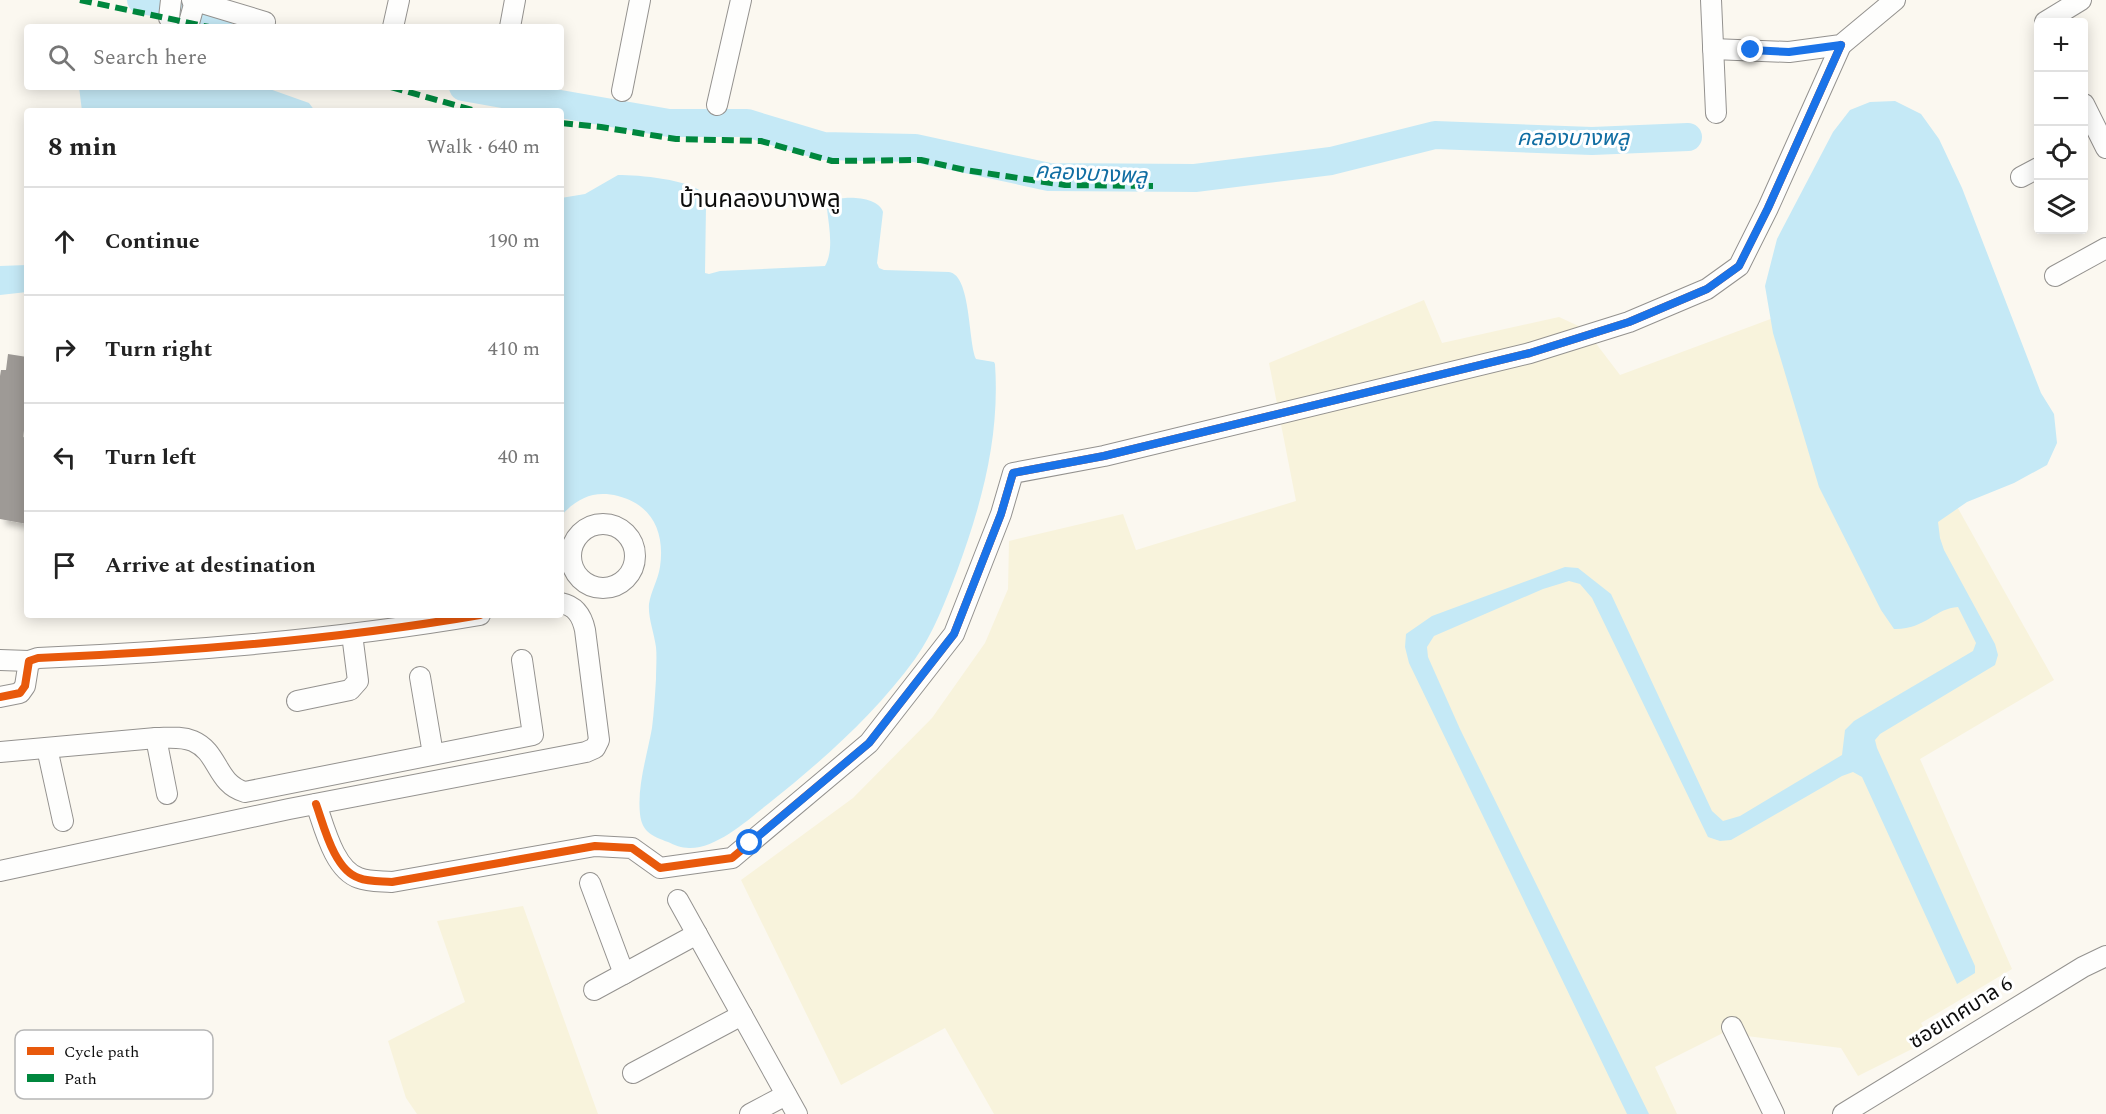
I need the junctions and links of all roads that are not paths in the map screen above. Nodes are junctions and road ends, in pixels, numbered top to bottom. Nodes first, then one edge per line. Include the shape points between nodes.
1 (399, 0) edge
2 (515, 0) edge
3 (640, 0) edge
4 (741, 0) edge
5 (1711, 0) edge
6 (1895, 0) edge
7 (2081, 0) edge
8 (194, 1) edge
9 (2052, 18) edge
10 (265, 22) dead end
11 (189, 23) dead end
12 (394, 24) edge
13 (511, 24) edge
14 (1841, 45) junction
15 (1713, 49) junction
16 (622, 91) dead end
17 (717, 105) dead end
18 (1716, 113) dead end
19 (2088, 117) edge
20 (2096, 142) edge
21 (2034, 170) edge
22 (2021, 177) dead end
23 (2106, 248) edge
24 (2055, 276) dead end
25 (590, 585) dead end
26 (569, 607) edge
27 (463, 618) edge
28 (352, 634) junction
29 (0, 660) edge
30 (522, 660) dead end
31 (29, 661) junction
32 (420, 677) dead end
33 (0, 697) edge
34 (297, 701) dead end
35 (156, 738) junction
36 (47, 748) junction
37 (0, 752) edge
38 (433, 754) junction
39 (167, 794) dead end
40 (316, 804) junction
41 (63, 821) dead end
42 (0, 872) edge
43 (590, 883) dead end
44 (678, 900) dead end
45 (697, 934) junction
46 (2106, 956) edge
47 (624, 974) junction
48 (594, 990) dead end
49 (742, 1015) junction
50 (1732, 1027) dead end
51 (633, 1072) dead end
52 (786, 1095) junction
53 (750, 1114) edge
54 (797, 1114) edge
55 (1774, 1114) edge
56 (1843, 1114) edge

1 - 12 street
2 - 13 street
3 - 16 street
4 - 17 street
5 - 15 street
6 - 14 street
7 - 9 street
8 - 10 street
8 - 11 street
14 - 15 street via 1789,52
14 - 40 street via 1739,266 1707,289 1629,322 1530,353 1104,456 1013,473 954,634 869,743 732,858 660,868 633,848 595,846 392,882 358,878 341,864
15 - 18 street
19 - 20 street
21 - 22 street
23 - 24 street
25 - 26 street
26 - 40 street via 582,617 585,630 599,740 595,748
27 - 28 street
28 - 31 street
28 - 34 street via 358,681 354,687
29 - 31 street
30 - 38 street via 533,735
31 - 33 street via 20,693
32 - 38 street
35 - 36 street
35 - 38 street via 195,742 213,759 226,782 245,792
35 - 39 street
36 - 37 street
36 - 41 street
40 - 42 street
43 - 47 street
44 - 45 street
45 - 47 street
45 - 49 street
46 - 56 street, ซอยเทศบาล 6
47 - 48 street
49 - 51 street
49 - 52 street
50 - 55 street
52 - 53 street
52 - 54 street

